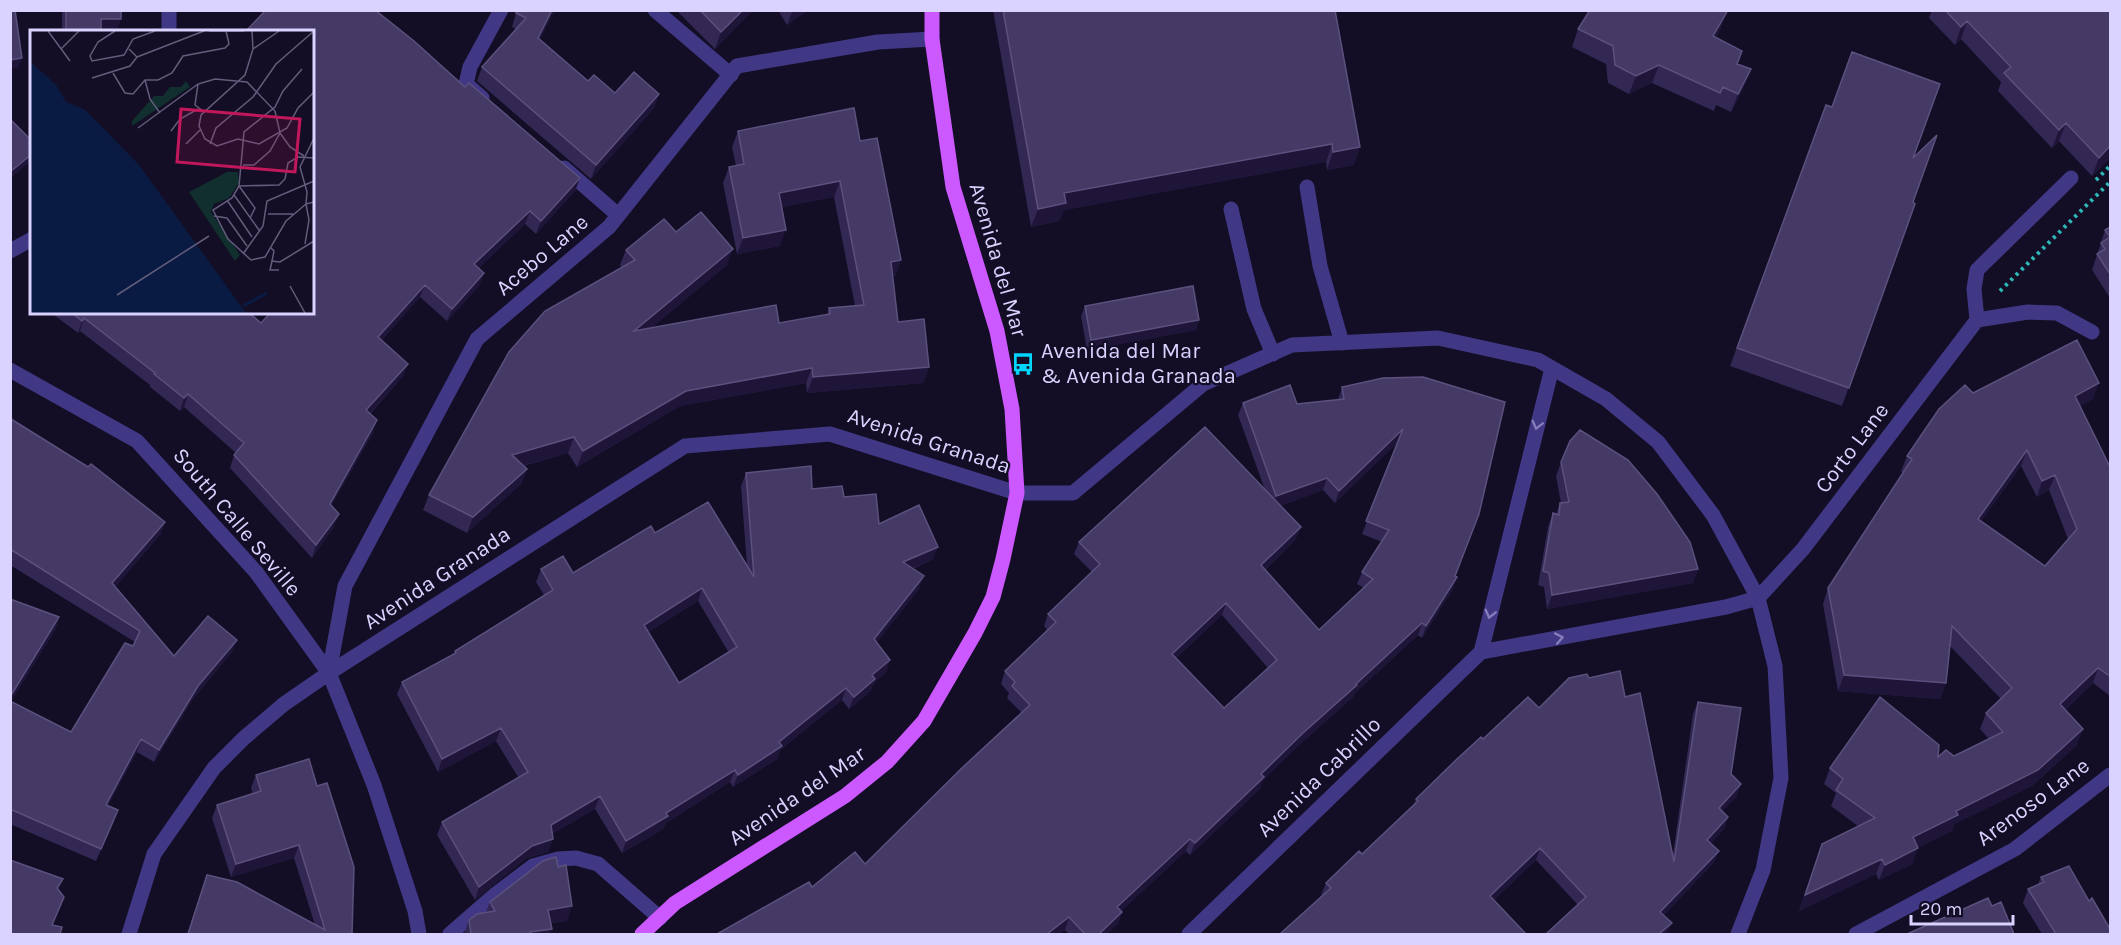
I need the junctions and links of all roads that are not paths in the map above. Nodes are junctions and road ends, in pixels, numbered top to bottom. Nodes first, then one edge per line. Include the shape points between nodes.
1 (169, 10) edge
2 (501, 10) edge
3 (655, 10) edge
4 (932, 10) edge
5 (170, 30) edge
6 (932, 39) junction
7 (731, 75) junction
8 (493, 108) edge
9 (556, 161) edge
10 (2071, 178) dead end
11 (1307, 187) dead end
12 (1231, 209) dead end
13 (618, 215) junction
14 (30, 240) edge
15 (10, 251) edge
16 (1977, 320) junction
17 (2092, 332) dead end
18 (1341, 343) junction
19 (1272, 354) junction
20 (1552, 368) junction
21 (10, 370) edge
22 (1017, 493) junction
23 (1758, 598) junction
24 (1481, 652) junction
25 (329, 673) junction
26 (2110, 775) edge
27 (660, 918) junction
28 (129, 934) edge
29 (419, 934) edge
30 (450, 934) edge
31 (642, 934) edge
32 (1189, 934) edge
33 (1738, 934) edge
34 (1856, 934) edge

1 - 5 street
2 - 8 street via 470,67 466,84
3 - 7 street
4 - 6 main road, Avenida del Mar
6 - 7 street, Acebo Lane via 878,42 737,66
6 - 22 main road, Avenida del Mar via 953,187 999,342 1012,409
7 - 13 street, Acebo Lane
9 - 13 street
10 - 16 street via 1977,270
11 - 18 street via 1320,266
12 - 19 street via 1254,309
13 - 25 street, Acebo Lane via 609,227 477,339 345,586
14 - 15 street
16 - 17 street via 2028,312 2057,313
16 - 23 street, Corto Lane via 1803,549
18 - 19 street, Avenida Granada via 1292,345
18 - 20 street, Avenida Granada via 1437,338 1538,360
19 - 22 street, Avenida Granada via 1203,384 1073,493
20 - 23 street, Avenida Granada via 1605,399 1659,442 1713,515
20 -> 24 street
21 - 25 street, South Calle Seville via 137,441 256,572
22 - 25 street, Avenida Granada via 830,434 685,446
22 - 27 main road, Avenida del Mar via 993,597 924,721 887,762 845,796 675,903
24 -> 23 street
23 - 33 street, Avenida Granada via 1775,666 1780,778 1762,870
24 - 32 street, Avenida Cabrillo
25 - 28 street, Avenida Granada via 284,704 214,768 154,854
25 - 29 street, South Calle Seville via 374,785
26 - 34 street, Arenoso Lane via 2015,849
27 - 30 street via 598,864 576,858 558,859 533,866
27 - 31 main road, Avenida del Mar

